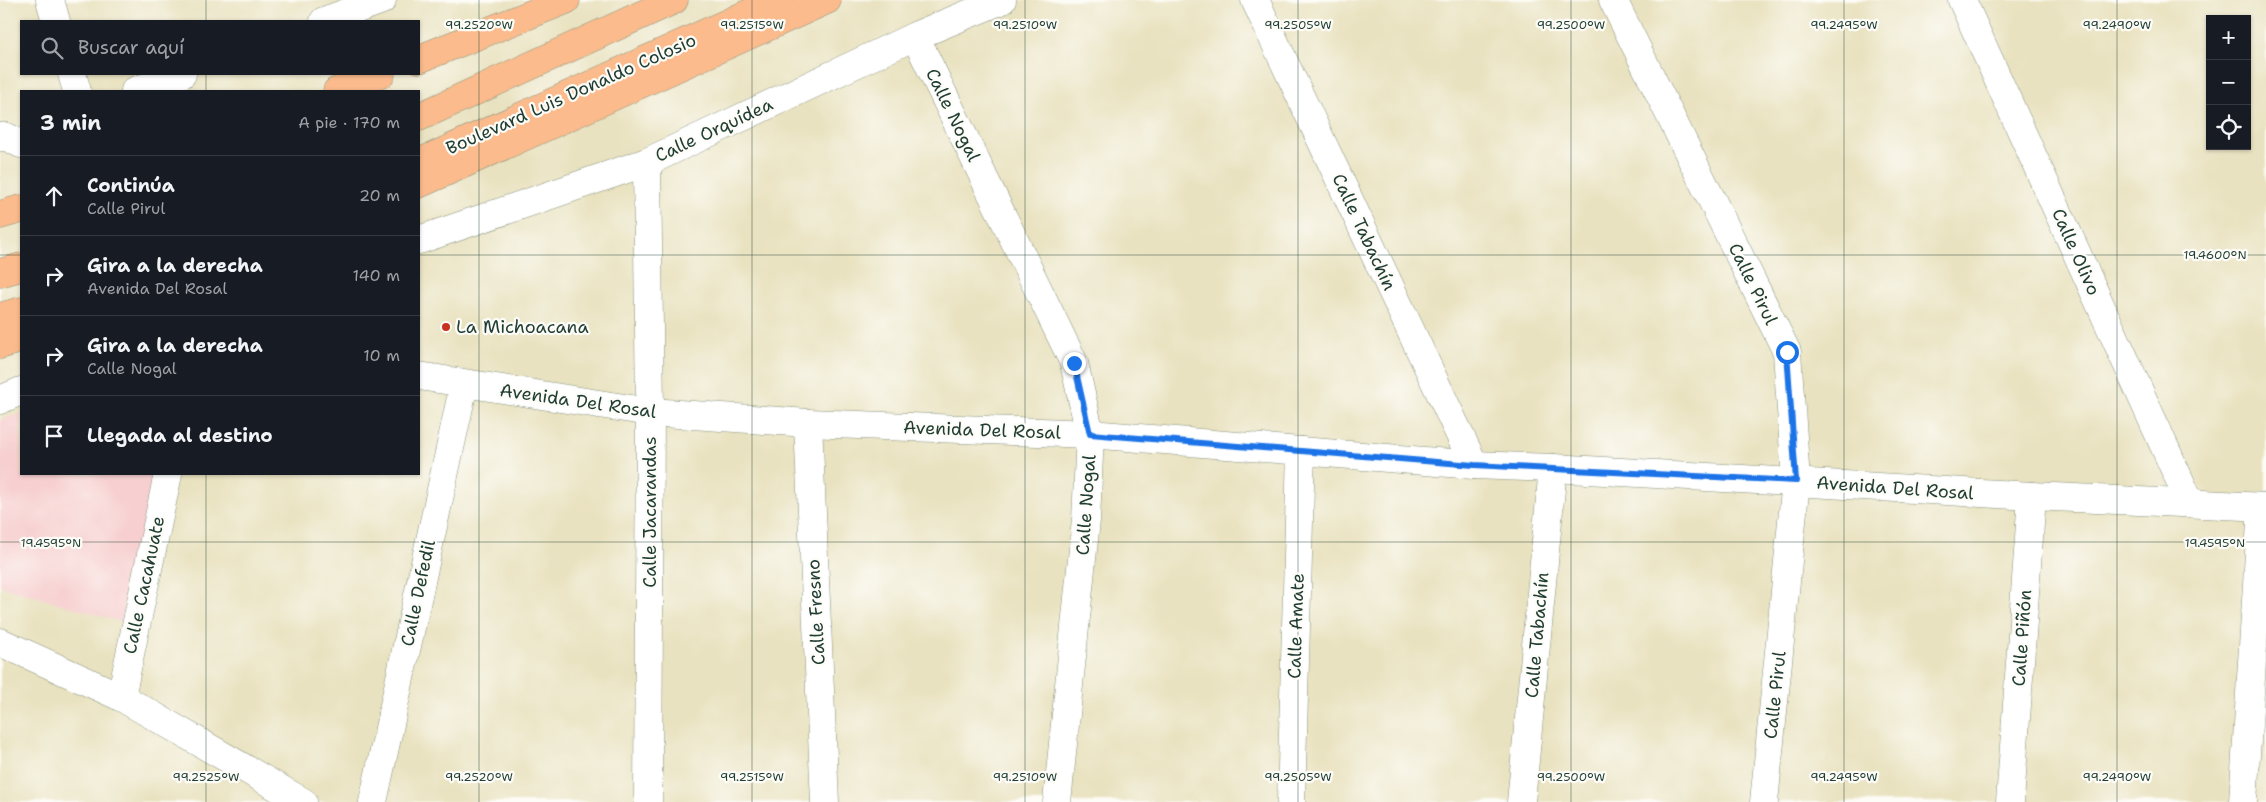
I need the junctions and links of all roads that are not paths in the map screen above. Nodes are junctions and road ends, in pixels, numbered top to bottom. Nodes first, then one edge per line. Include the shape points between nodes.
1 (50, 0) edge
2 (382, 0) edge
3 (566, 0) edge
4 (674, 0) edge
5 (778, 0) edge
6 (827, 0) edge
7 (1002, 0) edge
8 (1255, 0) edge
9 (1613, 0) edge
10 (1962, 0) edge
11 (56, 20) edge
12 (327, 20) edge
13 (914, 36) junction
14 (420, 59) edge
15 (72, 75) edge
16 (179, 75) edge
17 (378, 75) edge
18 (77, 90) edge
19 (138, 90) edge
20 (340, 90) edge
21 (420, 117) edge
22 (0, 137) edge
23 (20, 144) edge
24 (647, 162) junction
25 (420, 163) edge
26 (420, 184) edge
27 (20, 209) edge
28 (0, 216) edge
29 (420, 240) edge
30 (20, 266) edge
31 (0, 273) edge
32 (20, 310) edge
33 (0, 317) edge
34 (20, 339) edge
35 (0, 345) edge
36 (420, 376) edge
37 (464, 384) junction
38 (20, 391) edge
39 (0, 400) edge
40 (650, 412) junction
41 (808, 423) junction
42 (1090, 434) junction
43 (1301, 451) junction
44 (1474, 465) junction
45 (1553, 468) junction
46 (168, 475) edge
47 (1796, 481) junction
48 (2032, 496) junction
49 (2190, 503) junction
50 (2264, 507) edge
51 (0, 642) edge
52 (121, 697) junction
53 (2011, 791) edge
54 (303, 802) edge
55 (372, 802) edge
56 (648, 802) edge
57 (826, 802) edge
58 (1057, 802) edge
59 (1291, 802) edge
60 (1521, 802) edge
61 (1764, 802) edge
62 (2243, 802) edge

1 - 11 street
2 - 12 street
3 - 14 highway
4 - 21 highway
5 - 25 highway, Boulevard Luis Donaldo Colosio
6 - 26 highway
7 - 13 street, Calle Orquídea
8 - 44 street, Calle Tabachín
9 - 47 street, Calle Pirul via 1787,352
10 - 49 street, Calle Olivo
13 - 24 street, Calle Orquídea
13 - 42 street, Calle Nogal via 1074,363
15 - 18 street
16 - 19 street
17 - 20 highway
22 - 23 street
24 - 29 street, Calle Orquídea
24 - 40 street, Calle Jacarandas
27 - 28 highway
30 - 31 highway
32 - 33 highway
34 - 35 highway
36 - 37 street, Avenida Del Rosal
37 - 40 street, Avenida Del Rosal
37 - 55 street, Calle Defedil
38 - 39 street
40 - 41 street, Avenida Del Rosal
40 - 56 street, Calle Jacarandas
41 - 42 street, Avenida Del Rosal
41 - 57 street, Calle Fresno
42 - 43 street, Avenida Del Rosal
42 - 58 street, Calle Nogal via 1086,520
43 - 44 street, Avenida Del Rosal
43 - 59 street, Calle Amate
44 - 45 street, Avenida Del Rosal
45 - 47 street, Avenida Del Rosal
45 - 60 street, Calle Tabachín
46 - 52 street, Calle Cacahuate
47 - 48 street, Avenida Del Rosal
47 - 61 street, Calle Pirul
48 - 49 street, Avenida Del Rosal
48 - 53 street, Calle Piñón
49 - 50 street, Avenida Del Rosal
50 - 62 street
51 - 52 street
52 - 54 street

